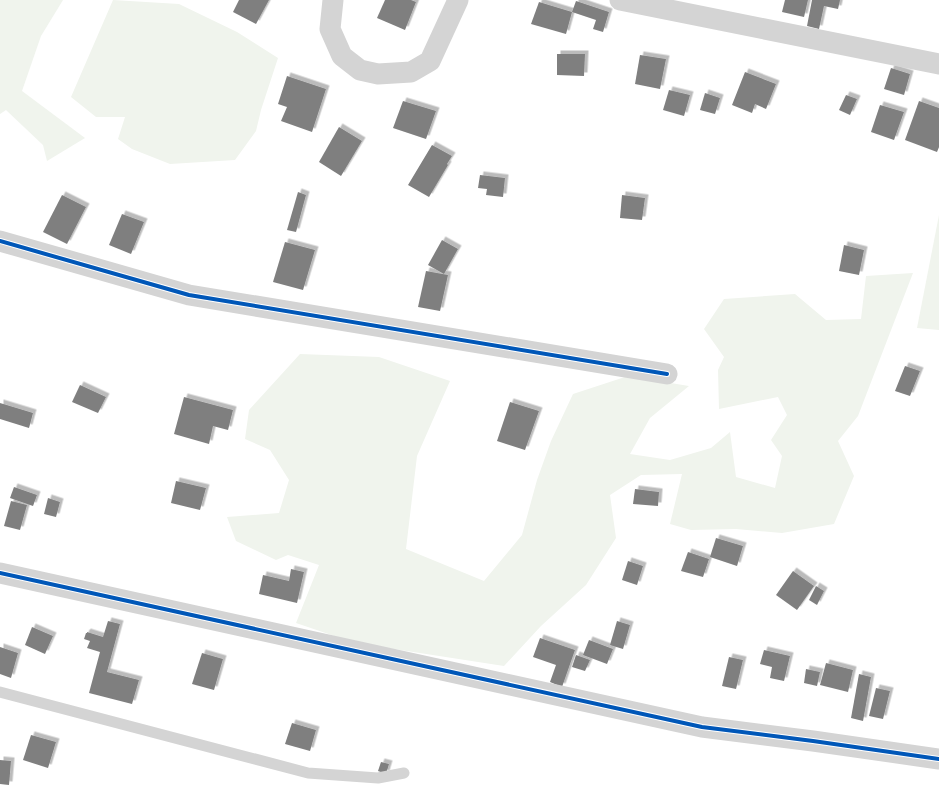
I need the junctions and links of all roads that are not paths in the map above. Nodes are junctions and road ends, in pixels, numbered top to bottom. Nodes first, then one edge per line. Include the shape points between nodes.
1 (333, 0) edge
2 (458, 0) edge
3 (620, 0) edge
4 (939, 64) edge
5 (0, 241) edge
6 (667, 374) dead end
7 (0, 573) edge
8 (0, 692) edge
9 (939, 759) edge
10 (404, 774) dead end

1 - 2 street via 330,29 342,56 360,70 378,74 411,72 430,61
3 - 4 street
5 - 6 street via 189,295
7 - 9 street via 702,727
8 - 10 lane via 308,774 378,778

